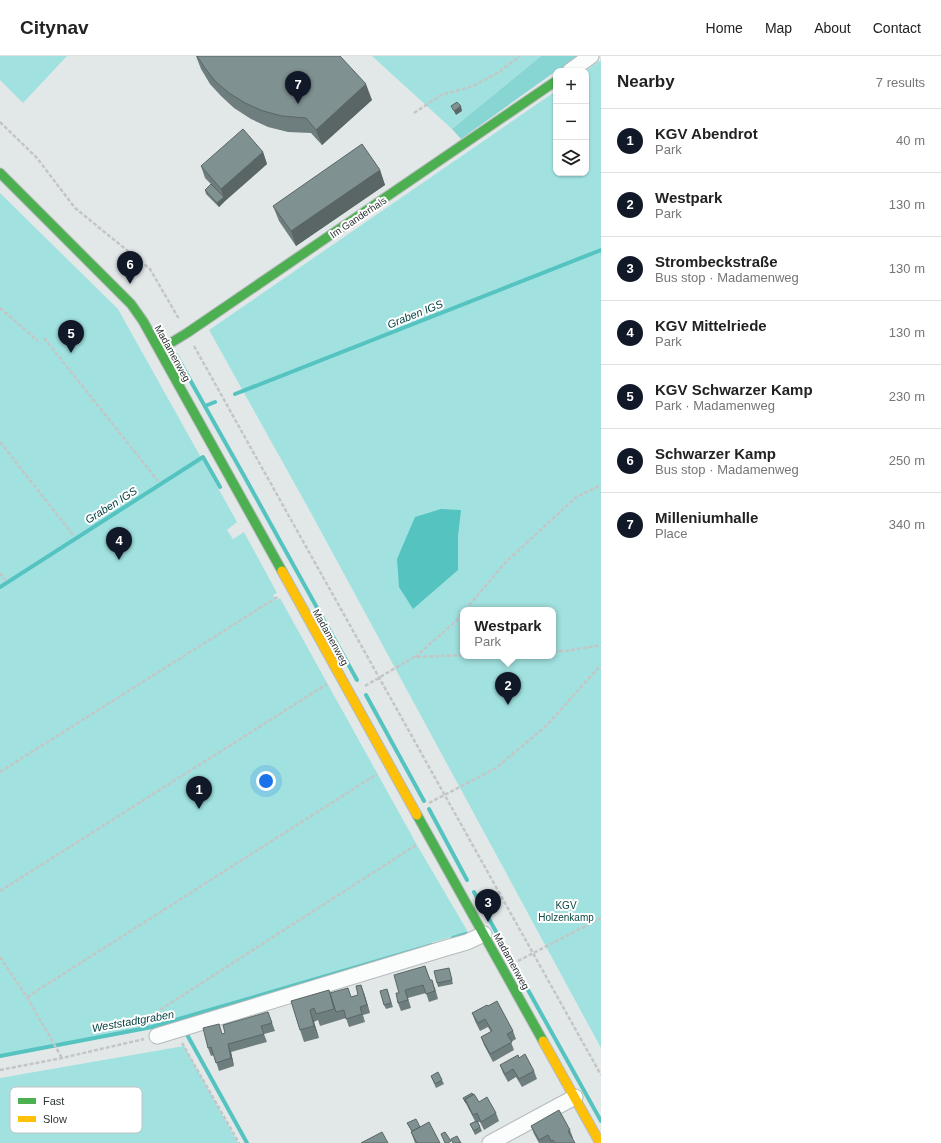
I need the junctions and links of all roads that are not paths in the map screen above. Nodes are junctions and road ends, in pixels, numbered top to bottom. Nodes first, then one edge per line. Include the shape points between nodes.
1 (591, 56) edge
2 (574, 68) edge
3 (553, 83) edge
4 (0, 172) edge
5 (159, 350) junction
6 (484, 934) junction
7 (156, 1031) road end
8 (575, 1097) junction
9 (490, 1143) edge
10 (600, 1143) edge

1 - 2 street
3 - 5 street, Im Ganderhals
4 - 5 street, Madamenweg via 131,304
5 - 6 street, Madamenweg
6 - 7 street via 467,942 175,1031
6 - 8 street, Madamenweg
8 - 9 street
8 - 10 street, Madamenweg

